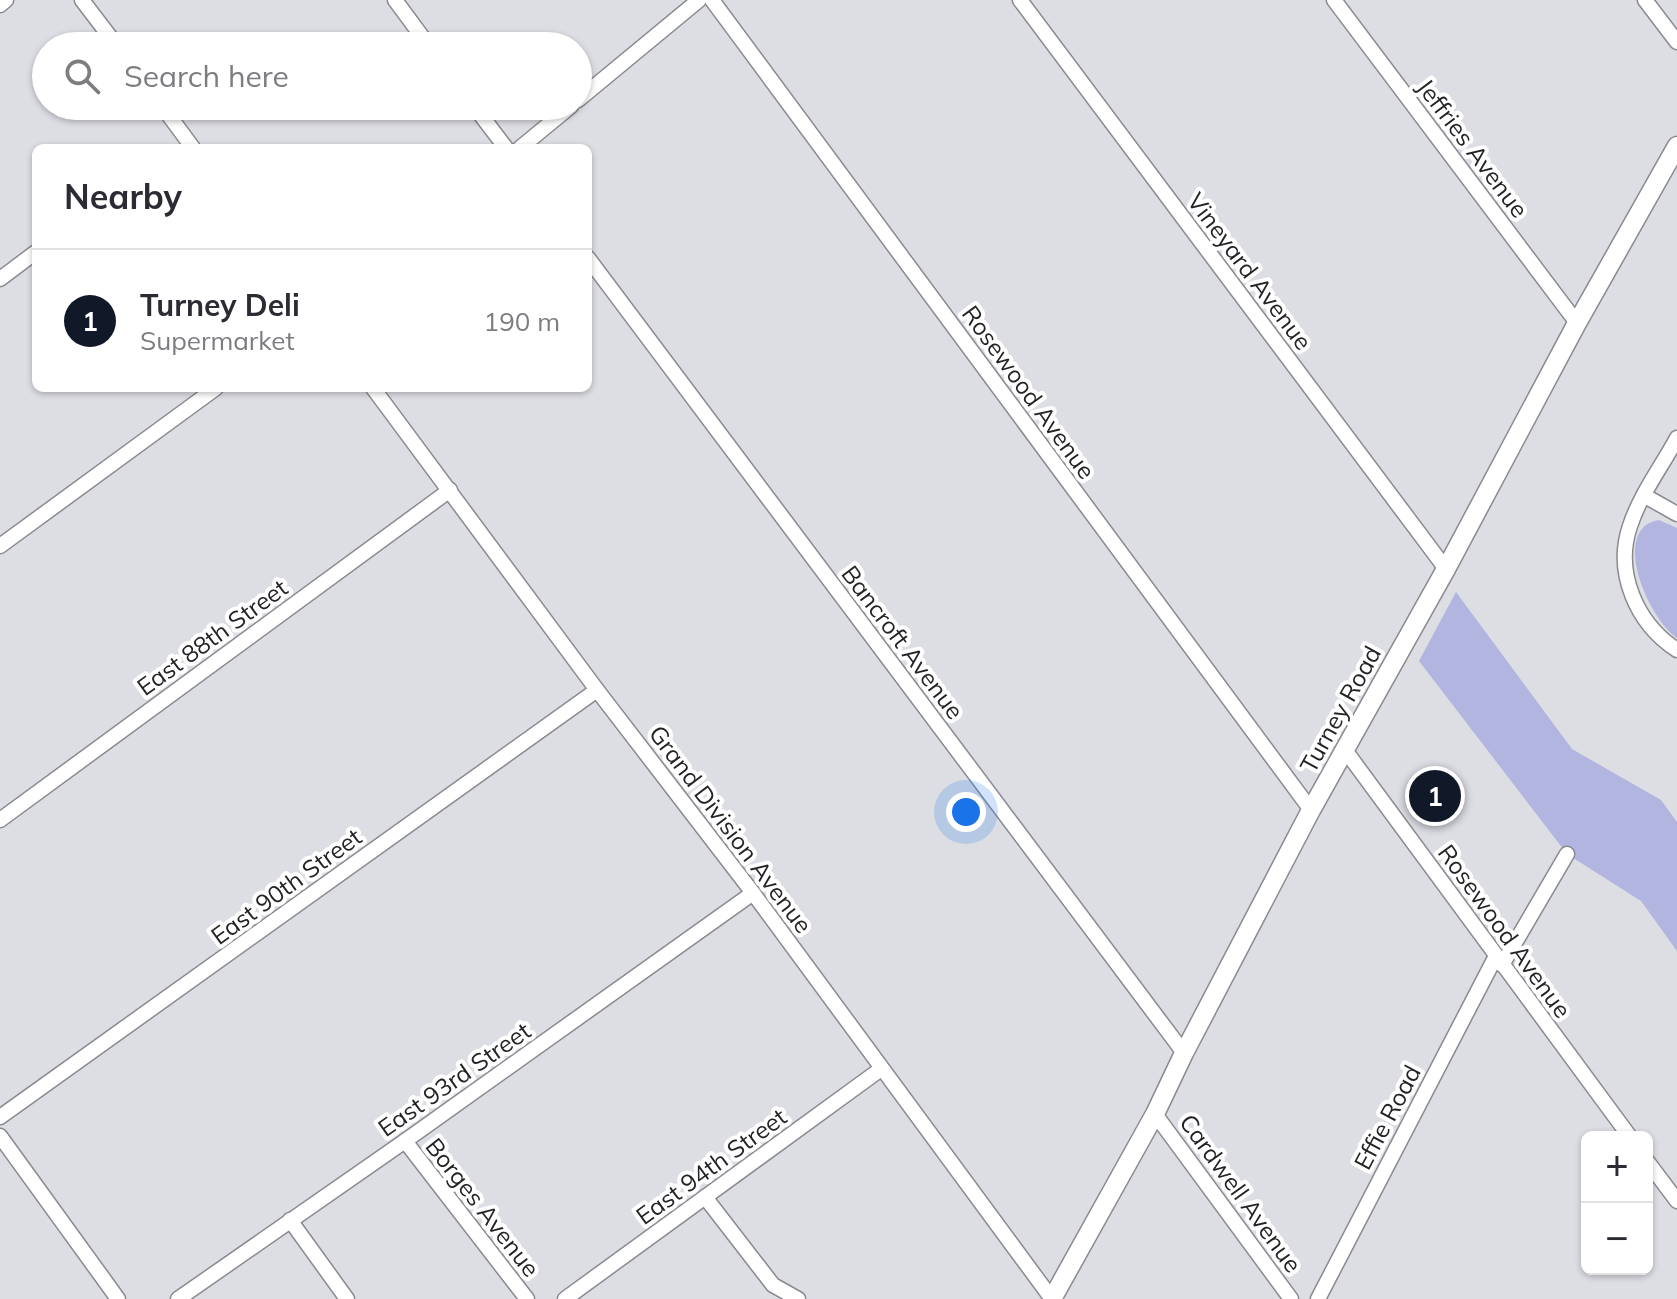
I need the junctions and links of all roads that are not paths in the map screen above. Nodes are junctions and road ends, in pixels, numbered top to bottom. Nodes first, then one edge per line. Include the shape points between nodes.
1 (6, 0) edge
2 (82, 0) edge
3 (395, 0) edge
4 (699, 0) edge
5 (712, 0) edge
6 (1020, 0) edge
7 (1334, 0) edge
8 (1645, 0) edge
9 (0, 5) edge
10 (106, 32) edge
11 (419, 32) edge
12 (1677, 42) edge
13 (592, 88) edge
14 (170, 120) edge
15 (485, 120) edge
16 (554, 120) edge
17 (185, 144) edge
18 (503, 144) edge
19 (525, 144) edge
20 (1677, 146) edge
21 (32, 255) edge
22 (592, 263) edge
23 (0, 279) edge
24 (1577, 323) junction
25 (211, 392) edge
26 (376, 392) edge
27 (1677, 438) edge
28 (450, 490) junction
29 (1645, 496) junction
30 (1677, 514) edge
31 (0, 546) edge
32 (1446, 569) junction
33 (1677, 650) edge
34 (597, 690) junction
35 (1345, 750) junction
36 (1311, 810) junction
37 (0, 820) edge
38 (1567, 854) dead end
39 (753, 893) junction
40 (1499, 960) junction
41 (1184, 1053) junction
42 (881, 1069) junction
43 (1155, 1114) junction
44 (0, 1117) edge
45 (1626, 1131) edge
46 (0, 1136) edge
47 (405, 1141) junction
48 (1653, 1169) edge
49 (705, 1197) junction
50 (1677, 1201) edge
51 (290, 1220) junction
52 (118, 1299) edge
53 (178, 1299) edge
54 (347, 1299) edge
55 (527, 1299) edge
56 (565, 1299) edge
57 (798, 1299) edge
58 (1052, 1299) edge
59 (1291, 1299) edge
60 (1318, 1299) edge

1 - 9 street
2 - 10 street
3 - 11 street
4 - 13 street
5 - 36 street, Rosewood Avenue
6 - 32 street, Vineyard Avenue
7 - 24 street, Jeffries Avenue
8 - 12 street
14 - 17 street
15 - 18 street
16 - 19 street
20 - 24 main road, Turney Road
21 - 23 street
22 - 41 street, Bancroft Avenue
24 - 32 main road, Turney Road
25 - 31 street
26 - 28 street, Grand Division Avenue
27 - 29 street
28 - 34 street, Grand Division Avenue
28 - 37 street, East 88th Street
29 - 30 street
29 - 33 street via 1630,526 1624,559 1630,590 1642,616
32 - 35 main road, Turney Road
34 - 39 street, Grand Division Avenue
34 - 44 street, East 90th Street
35 - 36 main road, Turney Road
35 - 40 street, Rosewood Avenue
36 - 41 main road, Turney Road
38 - 40 street, Effie Road
39 - 42 street, Grand Division Avenue
39 - 47 street, East 93rd Street
40 - 45 street, Rosewood Avenue
40 - 60 street, Effie Road
41 - 43 main road, Turney Road
42 - 49 street, East 94th Street
42 - 58 street, Grand Division Avenue
43 - 58 main road, Turney Road
43 - 59 street, Cardwell Avenue
46 - 52 street
47 - 51 street, East 93rd Street
47 - 55 street, Borges Avenue
48 - 50 street
49 - 56 street, East 94th Street
49 - 57 street via 773,1285
51 - 53 street, East 93rd Street
51 - 54 street

